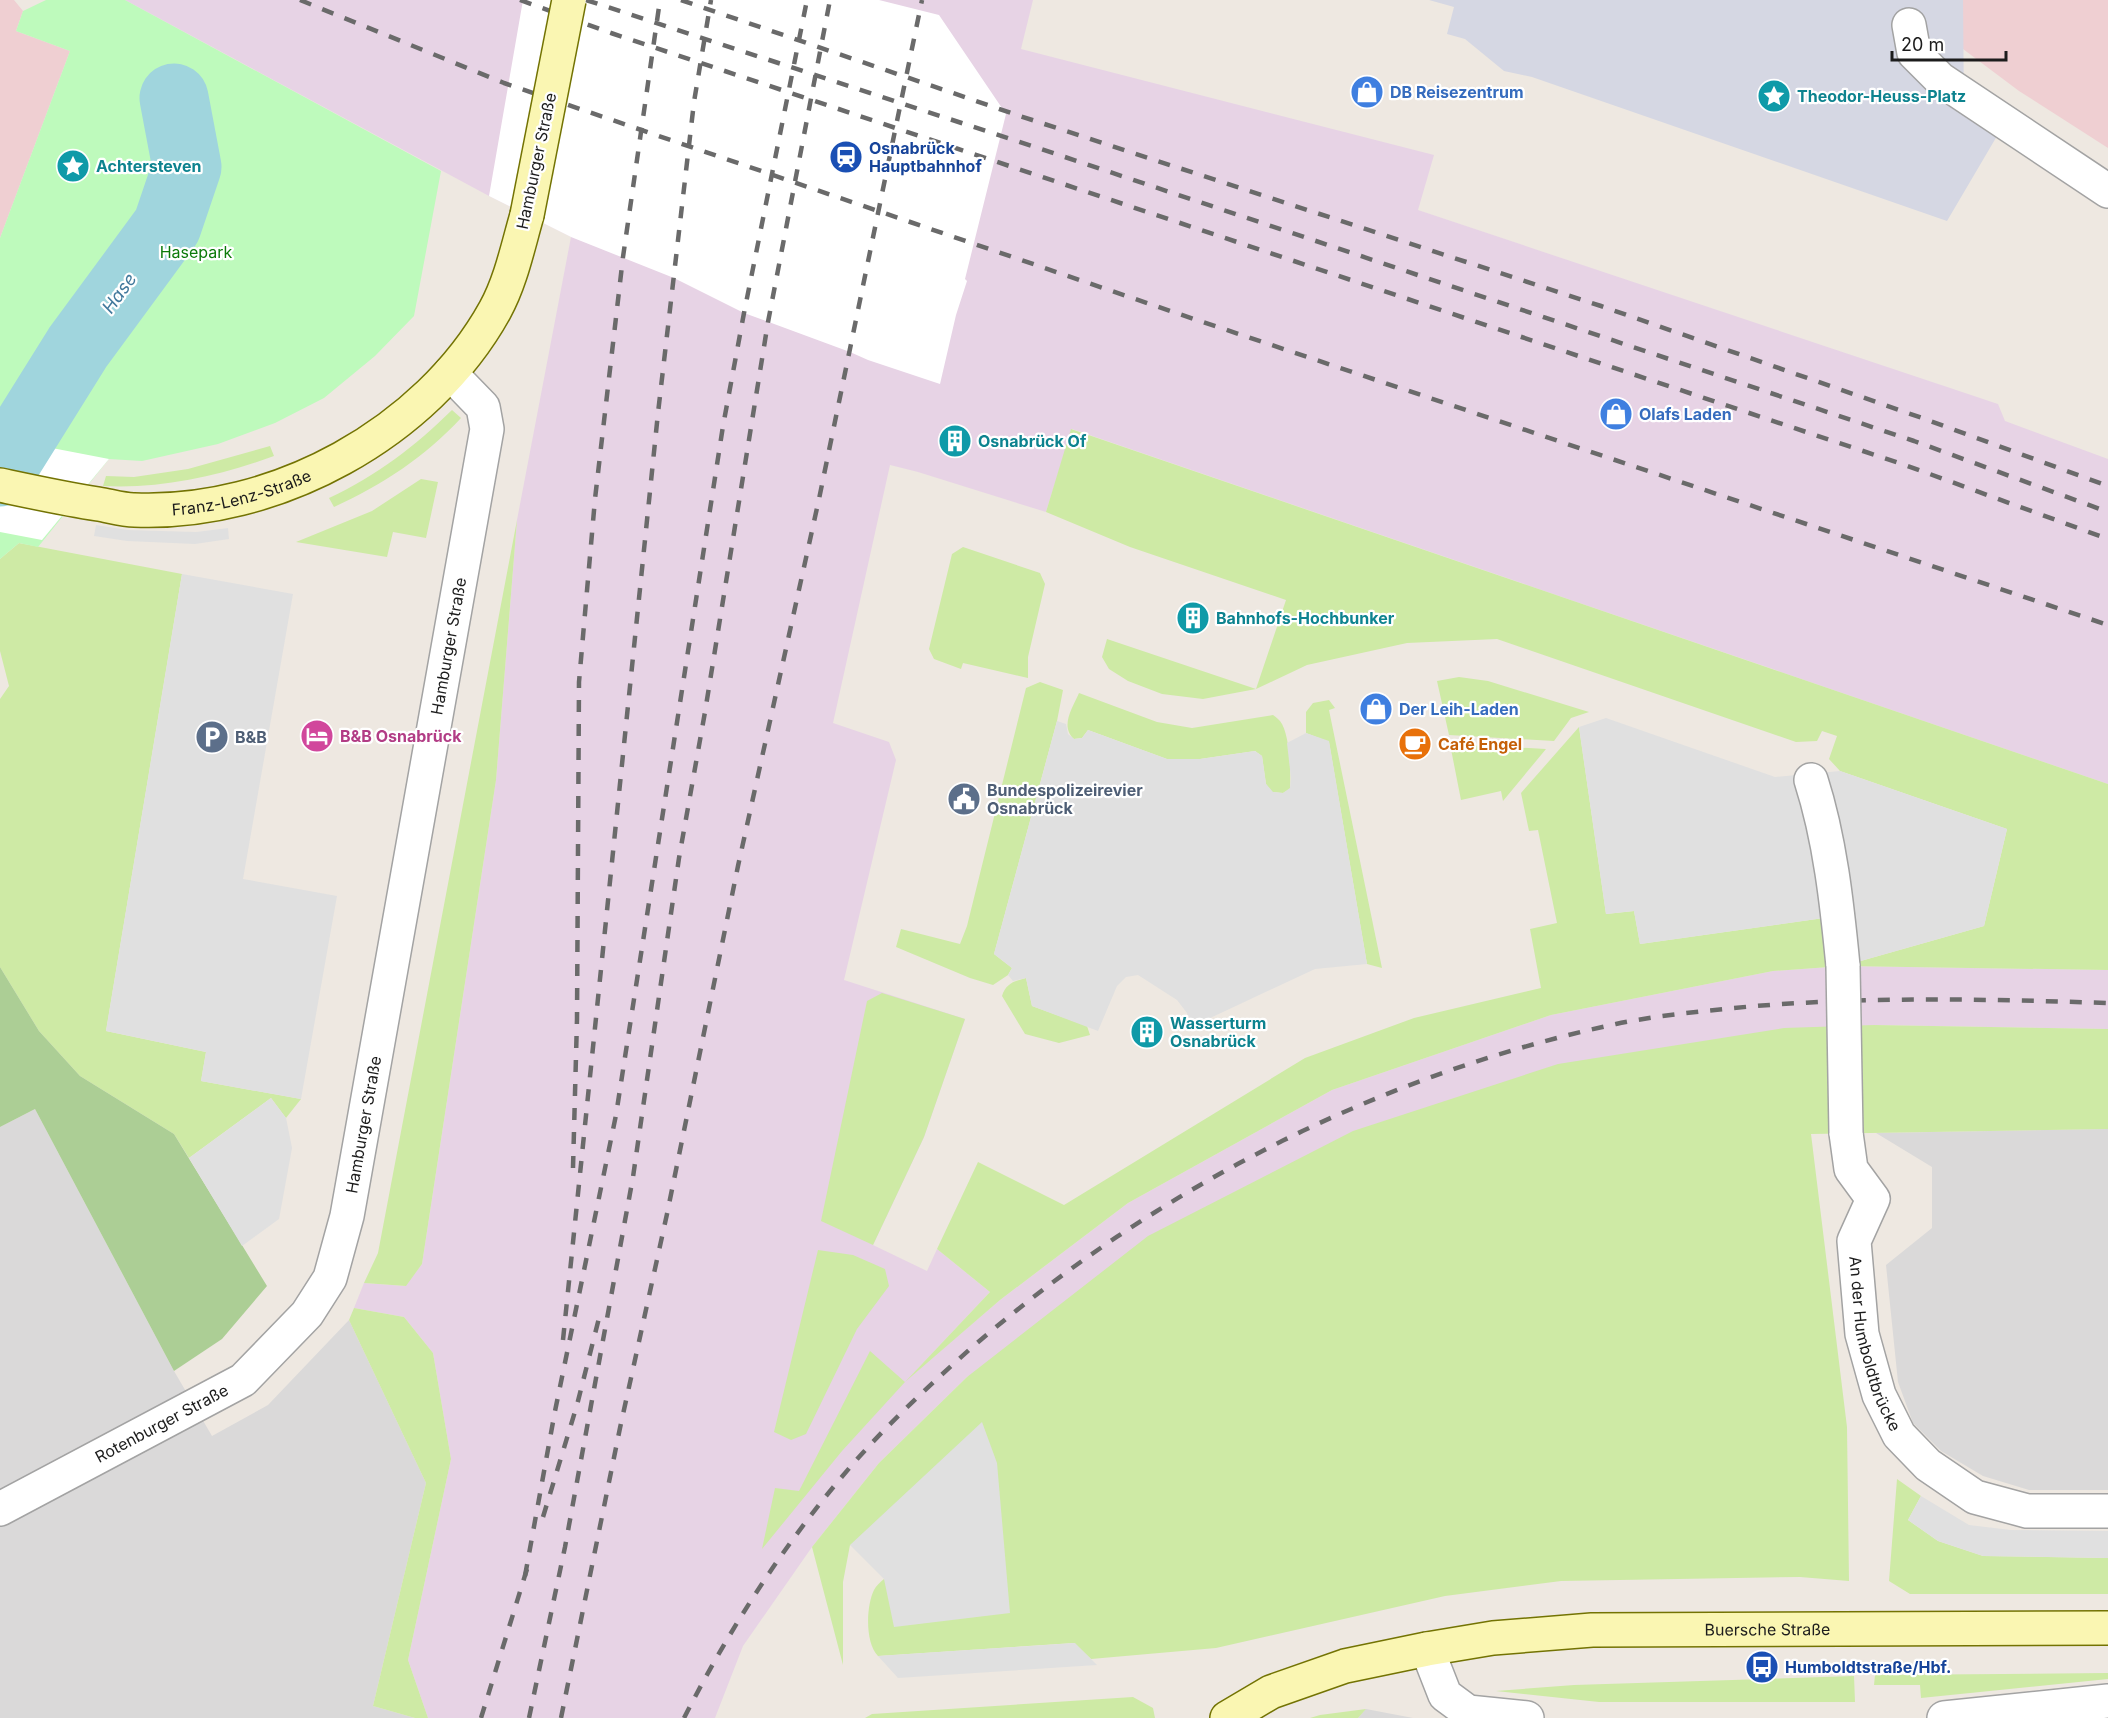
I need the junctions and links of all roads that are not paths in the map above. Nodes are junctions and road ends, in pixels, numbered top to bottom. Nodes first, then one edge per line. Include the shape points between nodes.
1 (568, 0) edge
2 (1909, 25) dead end
3 (2108, 191) edge
4 (450, 373) junction
5 (0, 485) edge
6 (1811, 780) dead end
7 (307, 1314) joint
8 (0, 1509) edge
9 (2108, 1511) edge
10 (2108, 1628) edge
11 (1427, 1649) junction
12 (2108, 1701) edge
13 (1227, 1718) edge
14 (1527, 1718) edge
15 (1944, 1718) edge

1 - 4 street, Hamburger Straße, bridge via 515,259 497,308 474,345
2 - 3 street via 1914,53 1940,79
4 - 5 street, Franz-Lenz-Straße via 408,414 357,450 300,480 250,498 195,507 134,510
4 - 7 street, Hamburger Straße via 483,407 487,429 347,1216 330,1278
6 - 9 street, An der Humboldtbrücke, bridge via 1821,810 1838,916 1843,966 1846,1133 1851,1169 1873,1199 1854,1241 1862,1334 1879,1395 1899,1435 1928,1466 1975,1497 2027,1511
7 - 8 street, Rotenburger Straße via 243,1380
10 - 11 street, Buersche Straße via 1592,1630 1493,1638
11 - 13 street, Buersche Straße via 1345,1666 1271,1692
11 - 14 street via 1445,1695 1468,1712
12 - 15 street

